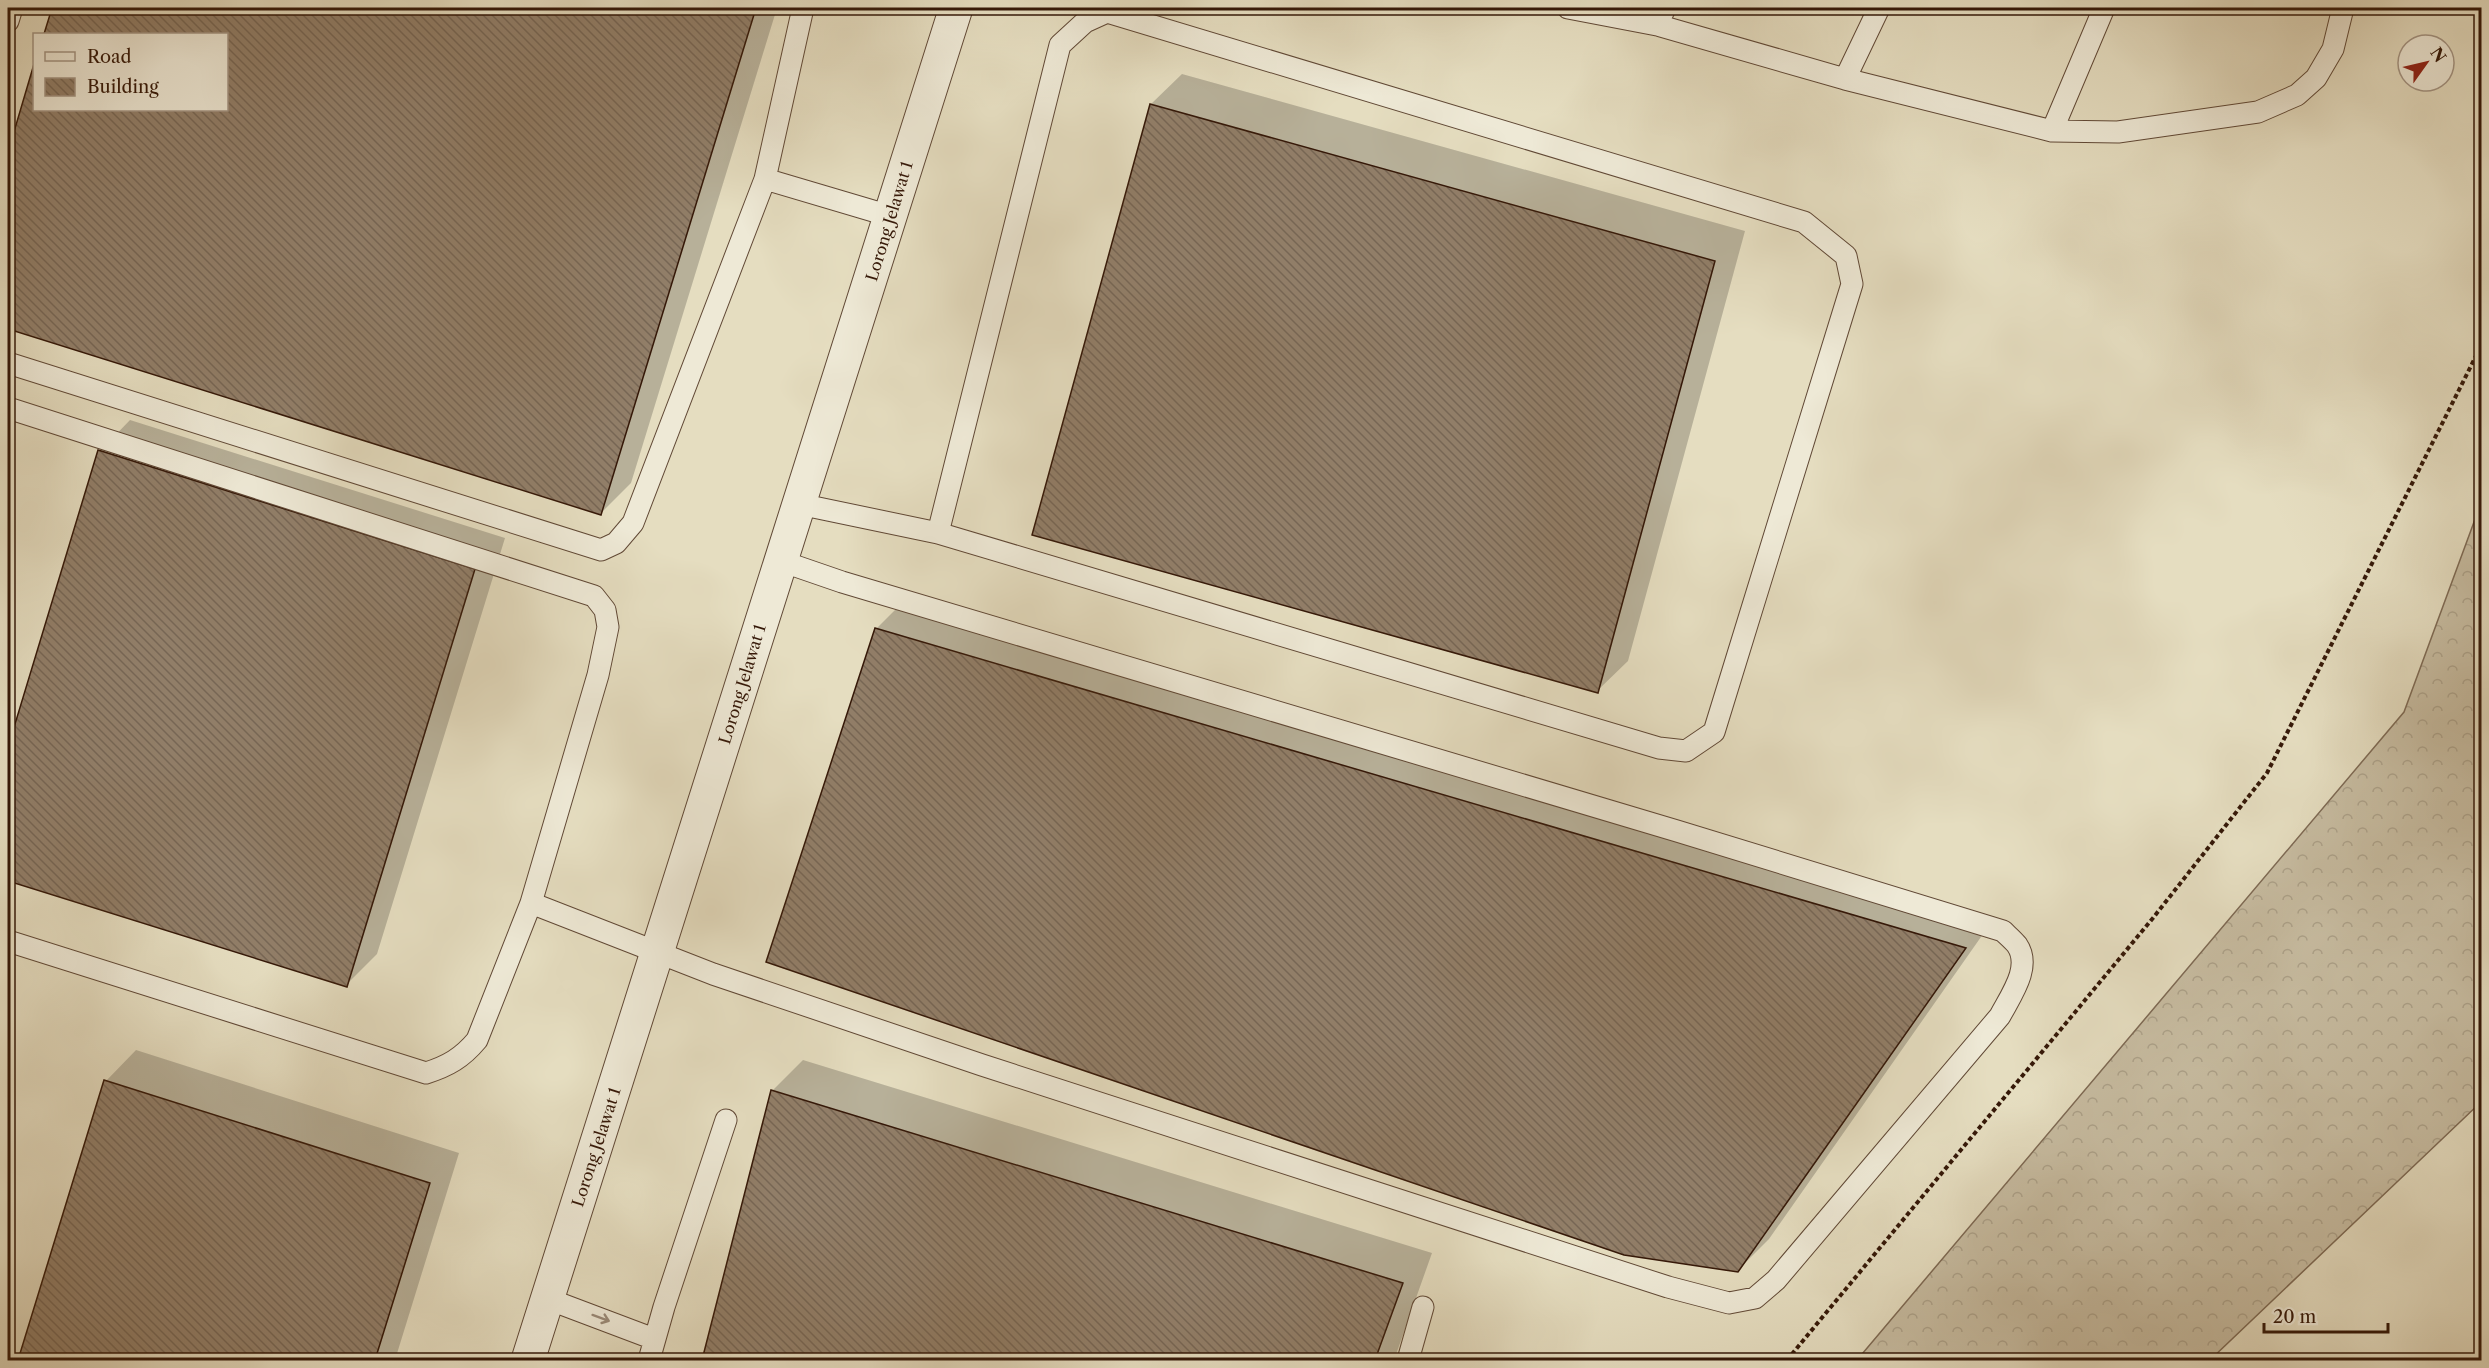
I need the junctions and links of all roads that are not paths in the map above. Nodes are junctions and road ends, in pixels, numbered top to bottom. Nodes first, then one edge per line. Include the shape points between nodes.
1 (12, 8) edge
2 (802, 8) edge
3 (956, 8) edge
4 (1568, 8) edge
5 (1879, 8) edge
6 (2104, 8) edge
7 (2343, 8) edge
8 (1661, 16) edge
9 (8, 21) edge
10 (1845, 79) junction
11 (2052, 132) junction
12 (765, 179) junction
13 (890, 216) junction
14 (8, 363) edge
15 (8, 408) edge
16 (799, 504) junction
17 (938, 533) junction
18 (781, 561) junction
19 (531, 903) junction
20 (8, 941) edge
21 (658, 951) junction
22 (726, 1120) dead end
23 (548, 1299) junction
24 (1423, 1307) dead end
25 (654, 1340) junction
26 (528, 1360) edge
27 (649, 1360) edge
28 (1408, 1360) edge

1 - 9 lane
2 - 12 lane
3 - 13 street, Lorong Jelawat 1
4 - 8 lane
5 - 10 lane
6 - 11 lane
7 - 11 lane via 2333,50 2316,78 2297,95 2258,112 2118,132
8 - 10 lane
10 - 11 lane
12 - 13 lane
12 - 14 lane via 633,523 616,543 601,550
13 - 16 street, Lorong Jelawat 1
15 - 19 lane via 594,596 605,610 608,627 598,675
16 - 17 lane
16 - 18 street, Lorong Jelawat 1
17 - 17 lane via 1659,748 1686,751 1714,732 1852,284 1846,255 1804,222 1107,12 1085,22 1060,45
18 - 21 street, Lorong Jelawat 1
18 - 21 lane via 2002,931 2017,945 2023,960 2019,979 2000,1016 1776,1280 1755,1298 1729,1303 1668,1287 982,1065 724,978
19 - 20 lane via 477,1040 464,1055 426,1073
19 - 21 lane
21 - 23 street, Lorong Jelawat 1
22 - 25 lane
23 -> 25 lane
23 - 26 street, Lorong Jelawat 1
24 - 28 lane
25 - 27 lane

